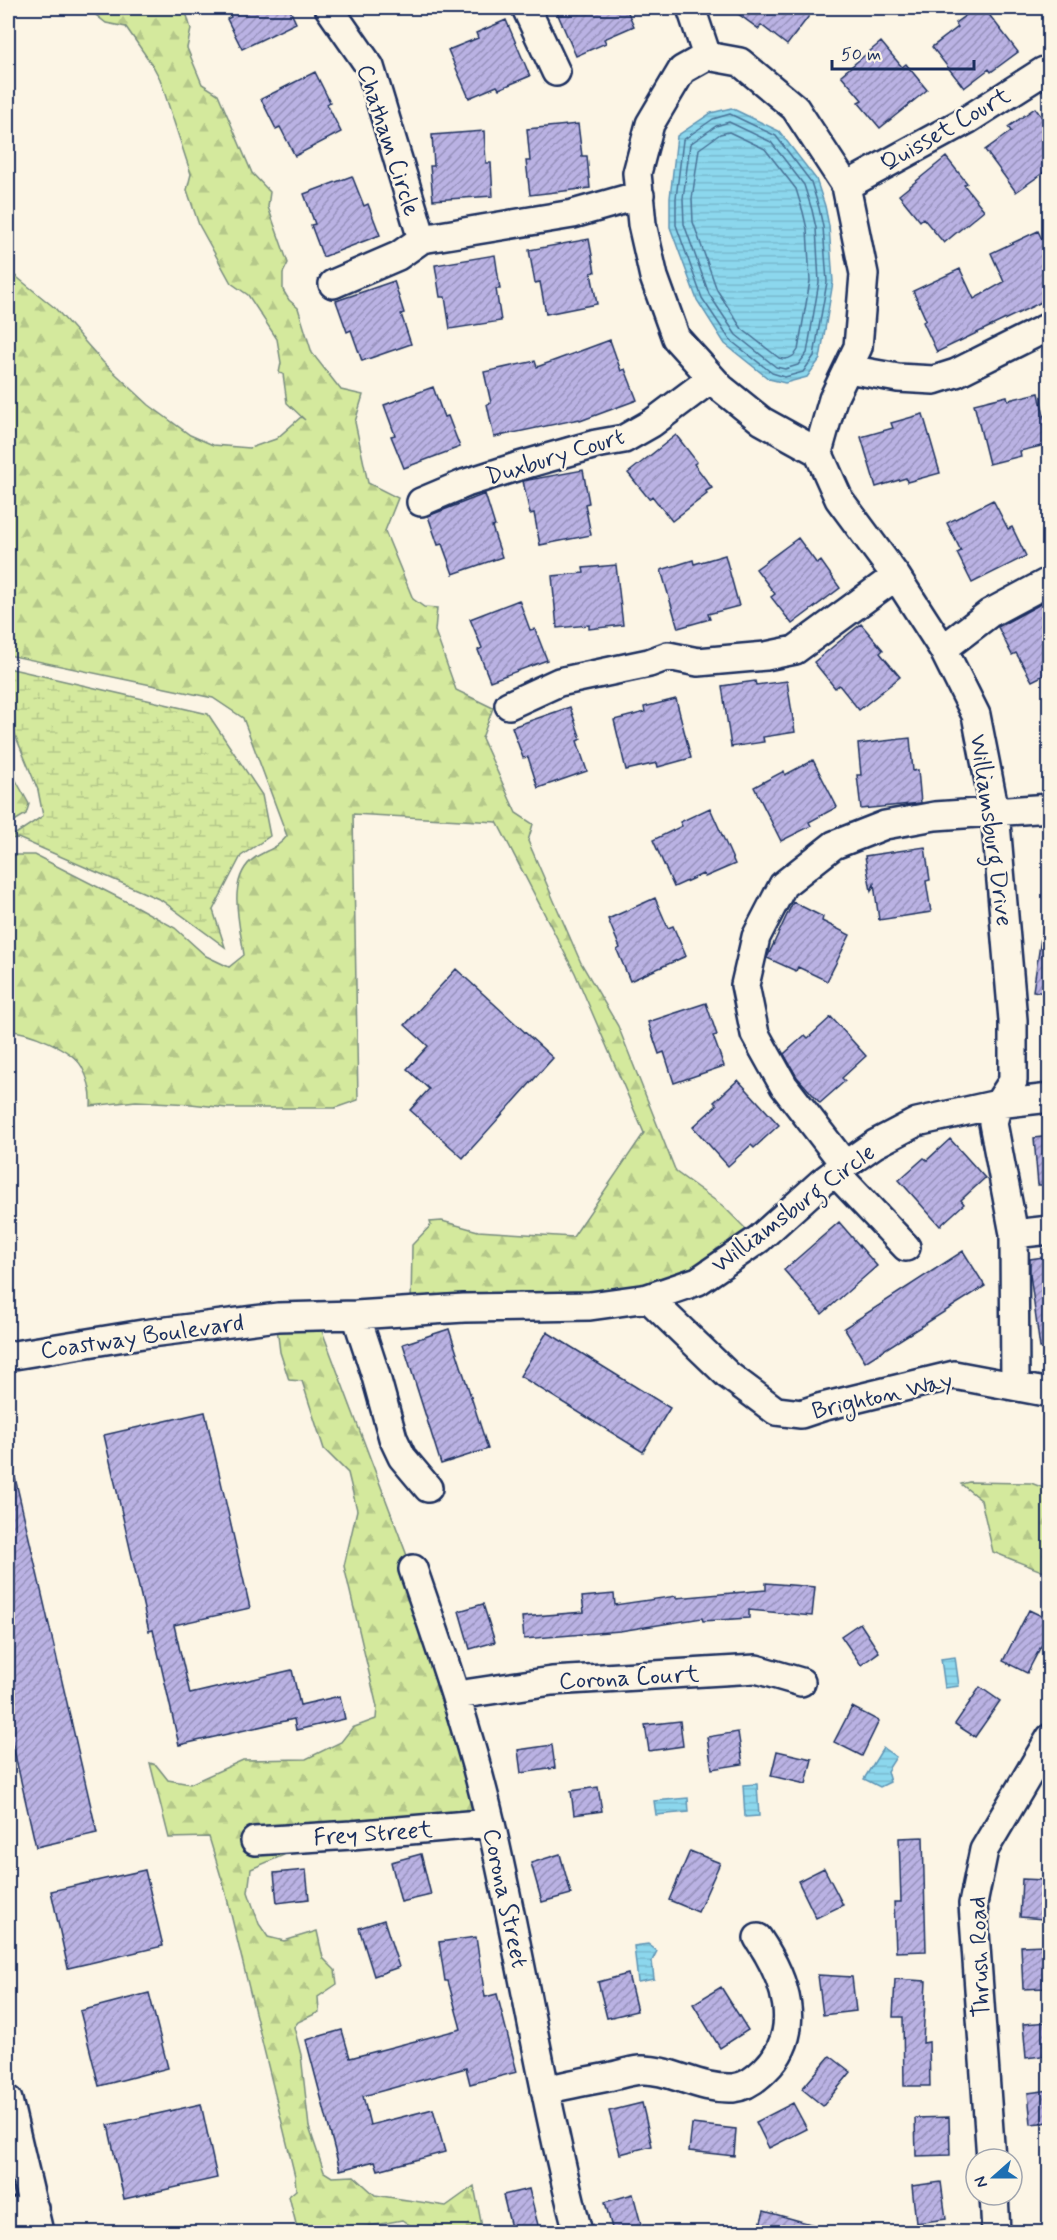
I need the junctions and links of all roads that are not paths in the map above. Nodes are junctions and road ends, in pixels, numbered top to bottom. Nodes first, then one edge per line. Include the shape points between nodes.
1 (329, 8) edge
2 (526, 8) edge
3 (691, 8) edge
4 (707, 56) junction
5 (1044, 71) dead end
6 (556, 72) dead end
7 (846, 186) junction
8 (640, 195) junction
9 (422, 239) junction
10 (333, 284) dead end
11 (1050, 326) edge
12 (848, 369) junction
13 (712, 378) junction
14 (818, 452) junction
15 (421, 502) dead end
16 (896, 576) junction
17 (1050, 581) edge
18 (943, 649) junction
19 (509, 705) dead end
20 (1050, 808) edge
21 (994, 812) junction
22 (1050, 1098) edge
23 (998, 1104) junction
24 (840, 1169) junction
25 (1050, 1230) edge
26 (1014, 1234) junction
27 (906, 1247) dead end
28 (648, 1298) junction
29 (356, 1315) junction
30 (278, 1317) joint
31 (8, 1356) edge
32 (1015, 1386) junction
33 (1050, 1394) edge
34 (428, 1488) dead end
35 (413, 1569) dead end
36 (801, 1682) dead end
37 (457, 1695) junction
38 (1050, 1738) edge
39 (491, 1823) junction
40 (255, 1841) dead end
41 (758, 1938) dead end
42 (545, 2090) junction
43 (8, 2100) edge
44 (990, 2147) edge
45 (995, 2207) edge
46 (8, 2214) edge
47 (36, 2220) edge
48 (578, 2232) edge
49 (996, 2232) edge

1 - 9 street, Chatham Circle via 370,67
2 - 6 street
3 - 4 street
4 - 7 street via 740,62 795,108
4 - 8 street via 682,70 650,124 637,173
5 - 7 street, Quisset Court via 967,120
7 - 12 street via 864,274 858,347
8 - 9 street, Chatham Circle via 573,213
8 - 13 street via 652,266 676,338
9 - 10 street via 398,256
11 - 12 street via 934,380
12 - 14 street via 833,399
13 - 14 street via 762,421
13 - 15 street, Duxbury Court via 624,439 525,464
14 - 16 street, Williamsburg Drive via 839,499
16 - 18 street, Williamsburg Drive
16 - 19 street via 795,650 766,657 698,662 668,656 559,682
17 - 18 street via 990,613
18 - 21 street, Williamsburg Drive via 976,716
20 - 21 street
21 - 23 street, Williamsburg Drive via 1013,1020 1013,1082
21 - 24 street via 934,816 885,825 834,845 784,884 756,937 745,985 754,1034
22 - 23 street, Williamsburg Circle
23 - 24 street, Williamsburg Circle via 917,1122 875,1144
23 - 26 street via 993,1124
24 - 27 street
24 - 28 street, Williamsburg Circle via 759,1239 698,1281
25 - 26 street
26 - 32 street
28 - 29 street, Williamsburg Circle via 590,1306
28 - 32 street, Brighton Way via 728,1375 776,1411 801,1414 954,1375
29 - 30 street, Williamsburg Circle
29 - 34 street via 393,1438 402,1457
30 - 31 street, Coastway Boulevard
32 - 33 street, Brighton Way
35 - 37 street, Corona Street
36 - 37 street, Corona Court via 756,1669 552,1681
37 - 39 street, Corona Street
38 - 44 street, Thrush Road via 984,1850 973,1904
39 - 40 street, Frey Street
39 - 42 street, Corona Street
41 - 42 street via 781,1978 788,2013 783,2042 772,2063 756,2079 736,2088 709,2088 641,2070
42 - 48 street, Corona Street
43 - 47 street
45 - 49 street
46 - 47 street

